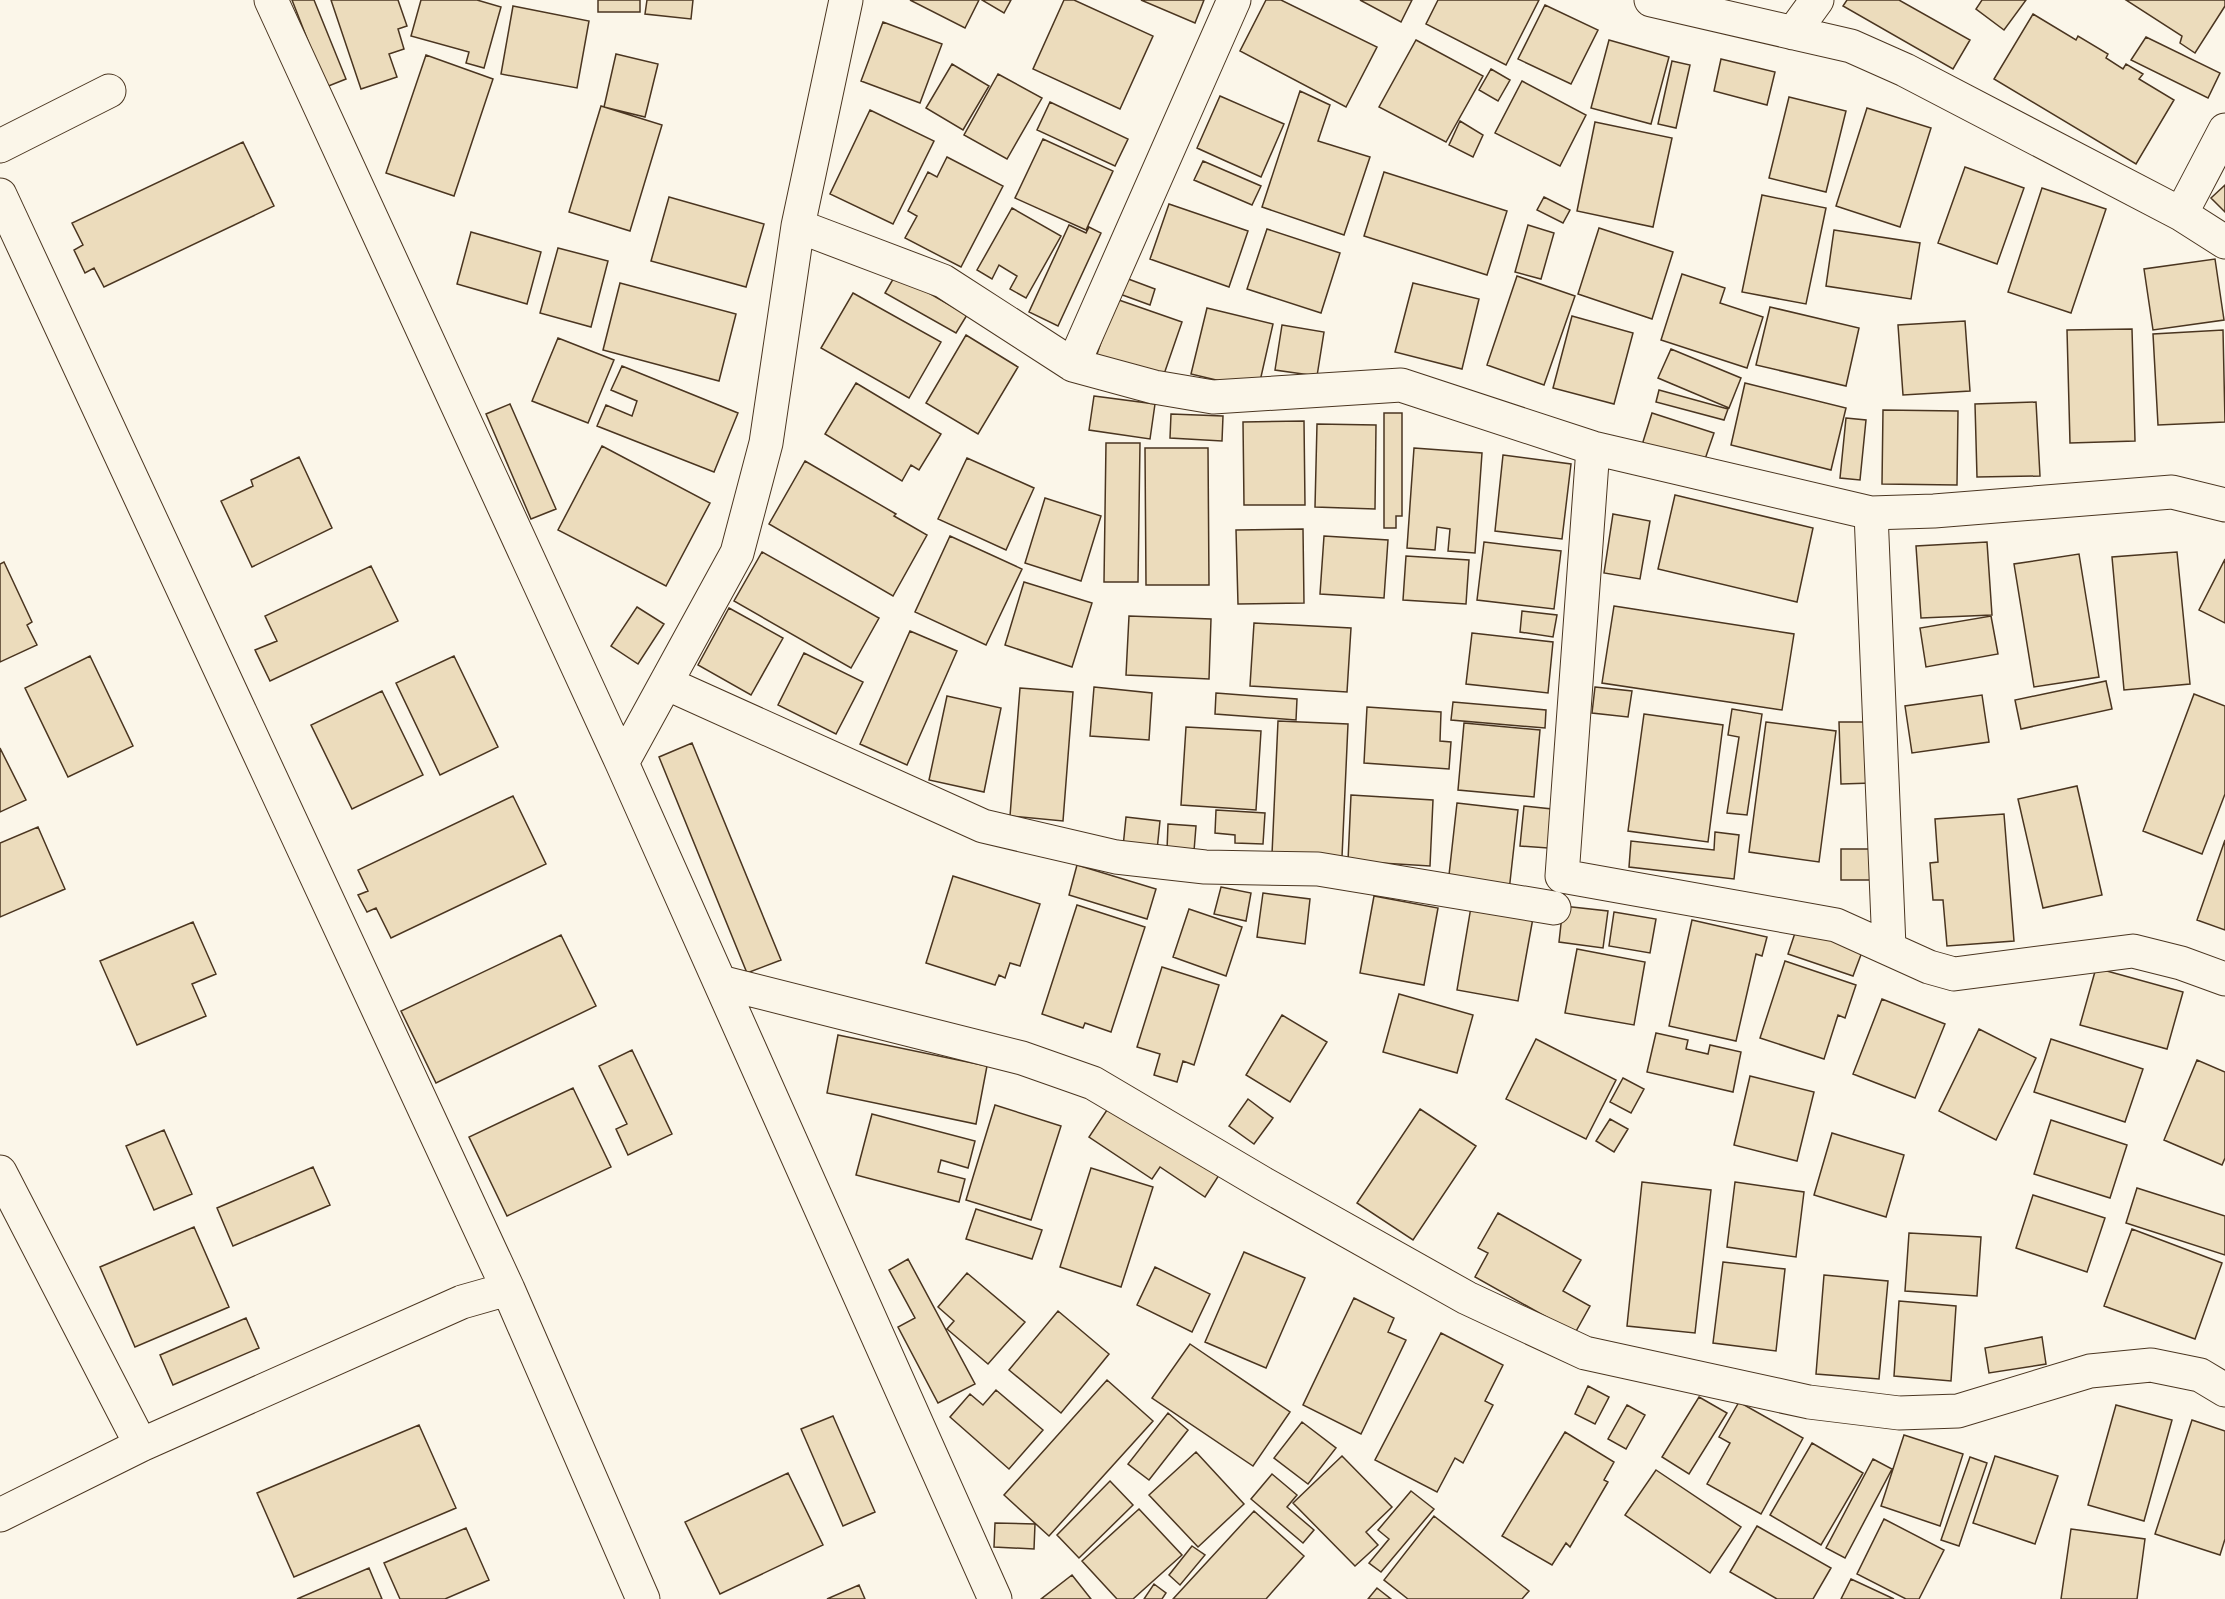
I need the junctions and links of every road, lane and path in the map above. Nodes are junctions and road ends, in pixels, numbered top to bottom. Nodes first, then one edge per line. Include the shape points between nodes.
1 (271, 0) edge
2 (846, 0) edge
3 (1234, 0) edge
4 (1651, 0) edge
5 (1817, 0) edge
6 (1793, 33) junction
7 (109, 92) dead end
8 (2225, 130) edge
9 (0, 146) edge
10 (0, 195) edge
11 (2181, 214) junction
12 (798, 226) junction
13 (2225, 242) edge
14 (1073, 365) junction
15 (1593, 448) junction
16 (2225, 505) edge
17 (1871, 513) junction
18 (668, 684) junction
19 (622, 763) junction
20 (1554, 908) dead end
21 (1889, 947) junction
22 (2225, 979) edge
23 (720, 982) junction
24 (0, 1172) edge
25 (508, 1289) junction
26 (2225, 1390) edge
27 (141, 1445) junction
28 (0, 1515) edge
29 (643, 1599) edge
30 (995, 1599) edge

1 - 19 street
2 - 12 street
3 - 14 street
4 - 6 street
5 - 6 street
6 - 11 street via 1851,46 1905,70
7 - 9 street
8 - 11 street
10 - 25 street
11 - 13 street
12 - 14 street via 943,281
12 - 18 street via 766,444 737,553
14 - 15 street via 1154,387 1213,397 1401,385
15 - 17 street
15 - 21 street via 1562,876 1836,925
16 - 17 street via 2172,492
17 - 21 street
18 - 19 street
18 - 20 street via 983,826 1116,857 1204,867 1318,868
19 - 23 street
21 - 22 street via 1954,974 2133,951
23 - 26 street via 1022,1058 1092,1083 1467,1298 1585,1353 1809,1402 1899,1413 1958,1411 2090,1371 2151,1365 2200,1375
23 - 30 street
24 - 27 street
25 - 27 street via 462,1302
25 - 29 street
27 - 28 street

